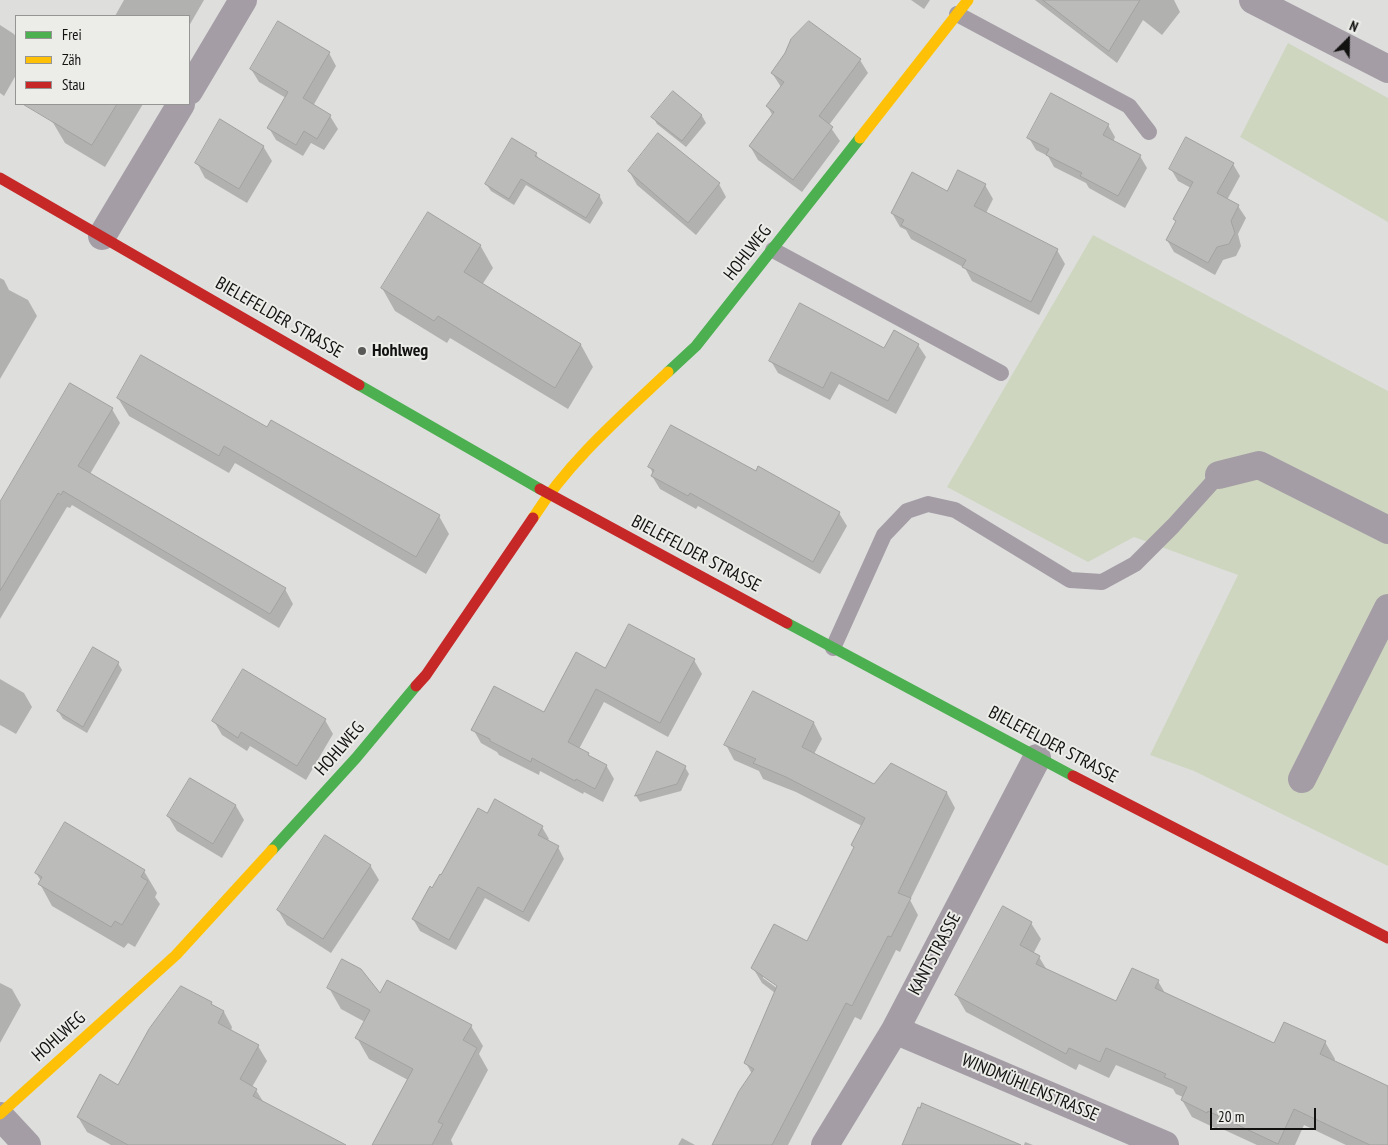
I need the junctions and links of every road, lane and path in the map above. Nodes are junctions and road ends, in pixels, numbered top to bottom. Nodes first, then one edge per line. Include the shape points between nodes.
1 (243, 0) edge
2 (968, 0) edge
3 (1253, 0) edge
4 (957, 14) junction
5 (1388, 69) edge
6 (190, 89) edge
7 (180, 105) edge
8 (1149, 132) dead end
9 (0, 178) edge
10 (102, 236) junction
11 (772, 250) junction
12 (1001, 373) dead end
13 (1218, 475) joint
14 (548, 494) junction
15 (1388, 530) edge
16 (1388, 608) edge
17 (833, 648) junction
18 (1037, 758) junction
19 (1302, 779) dead end
20 (1388, 938) edge
21 (895, 1030) junction
22 (0, 1115) edge
23 (27, 1145) edge
24 (824, 1145) edge
25 (1165, 1145) edge

1 - 6 street
2 - 4 main road, HOHLWEG
3 - 5 street
4 - 8 lane via 1130,106
4 - 11 main road, HOHLWEG
7 - 10 street
9 - 10 main road, BIELEFELDER STRASSE
10 - 14 main road, BIELEFELDER STRASSE
11 - 12 lane
11 - 14 main road, HOHLWEG via 696,346 592,443
13 - 15 street via 1259,465
13 - 17 lane via 1135,564 1102,582 1070,580 955,510 928,504 907,511 884,535
14 - 17 main road, BIELEFELDER STRASSE
14 - 22 main road, HOHLWEG via 426,676 356,758 176,954
16 - 19 street
17 - 18 main road, BIELEFELDER STRASSE
18 - 20 main road, BIELEFELDER STRASSE
18 - 21 street, KANTSTRASSE
21 - 24 street, KANTSTRASSE
21 - 25 street, WINDMÜHLENSTRASSE
22 - 23 street

